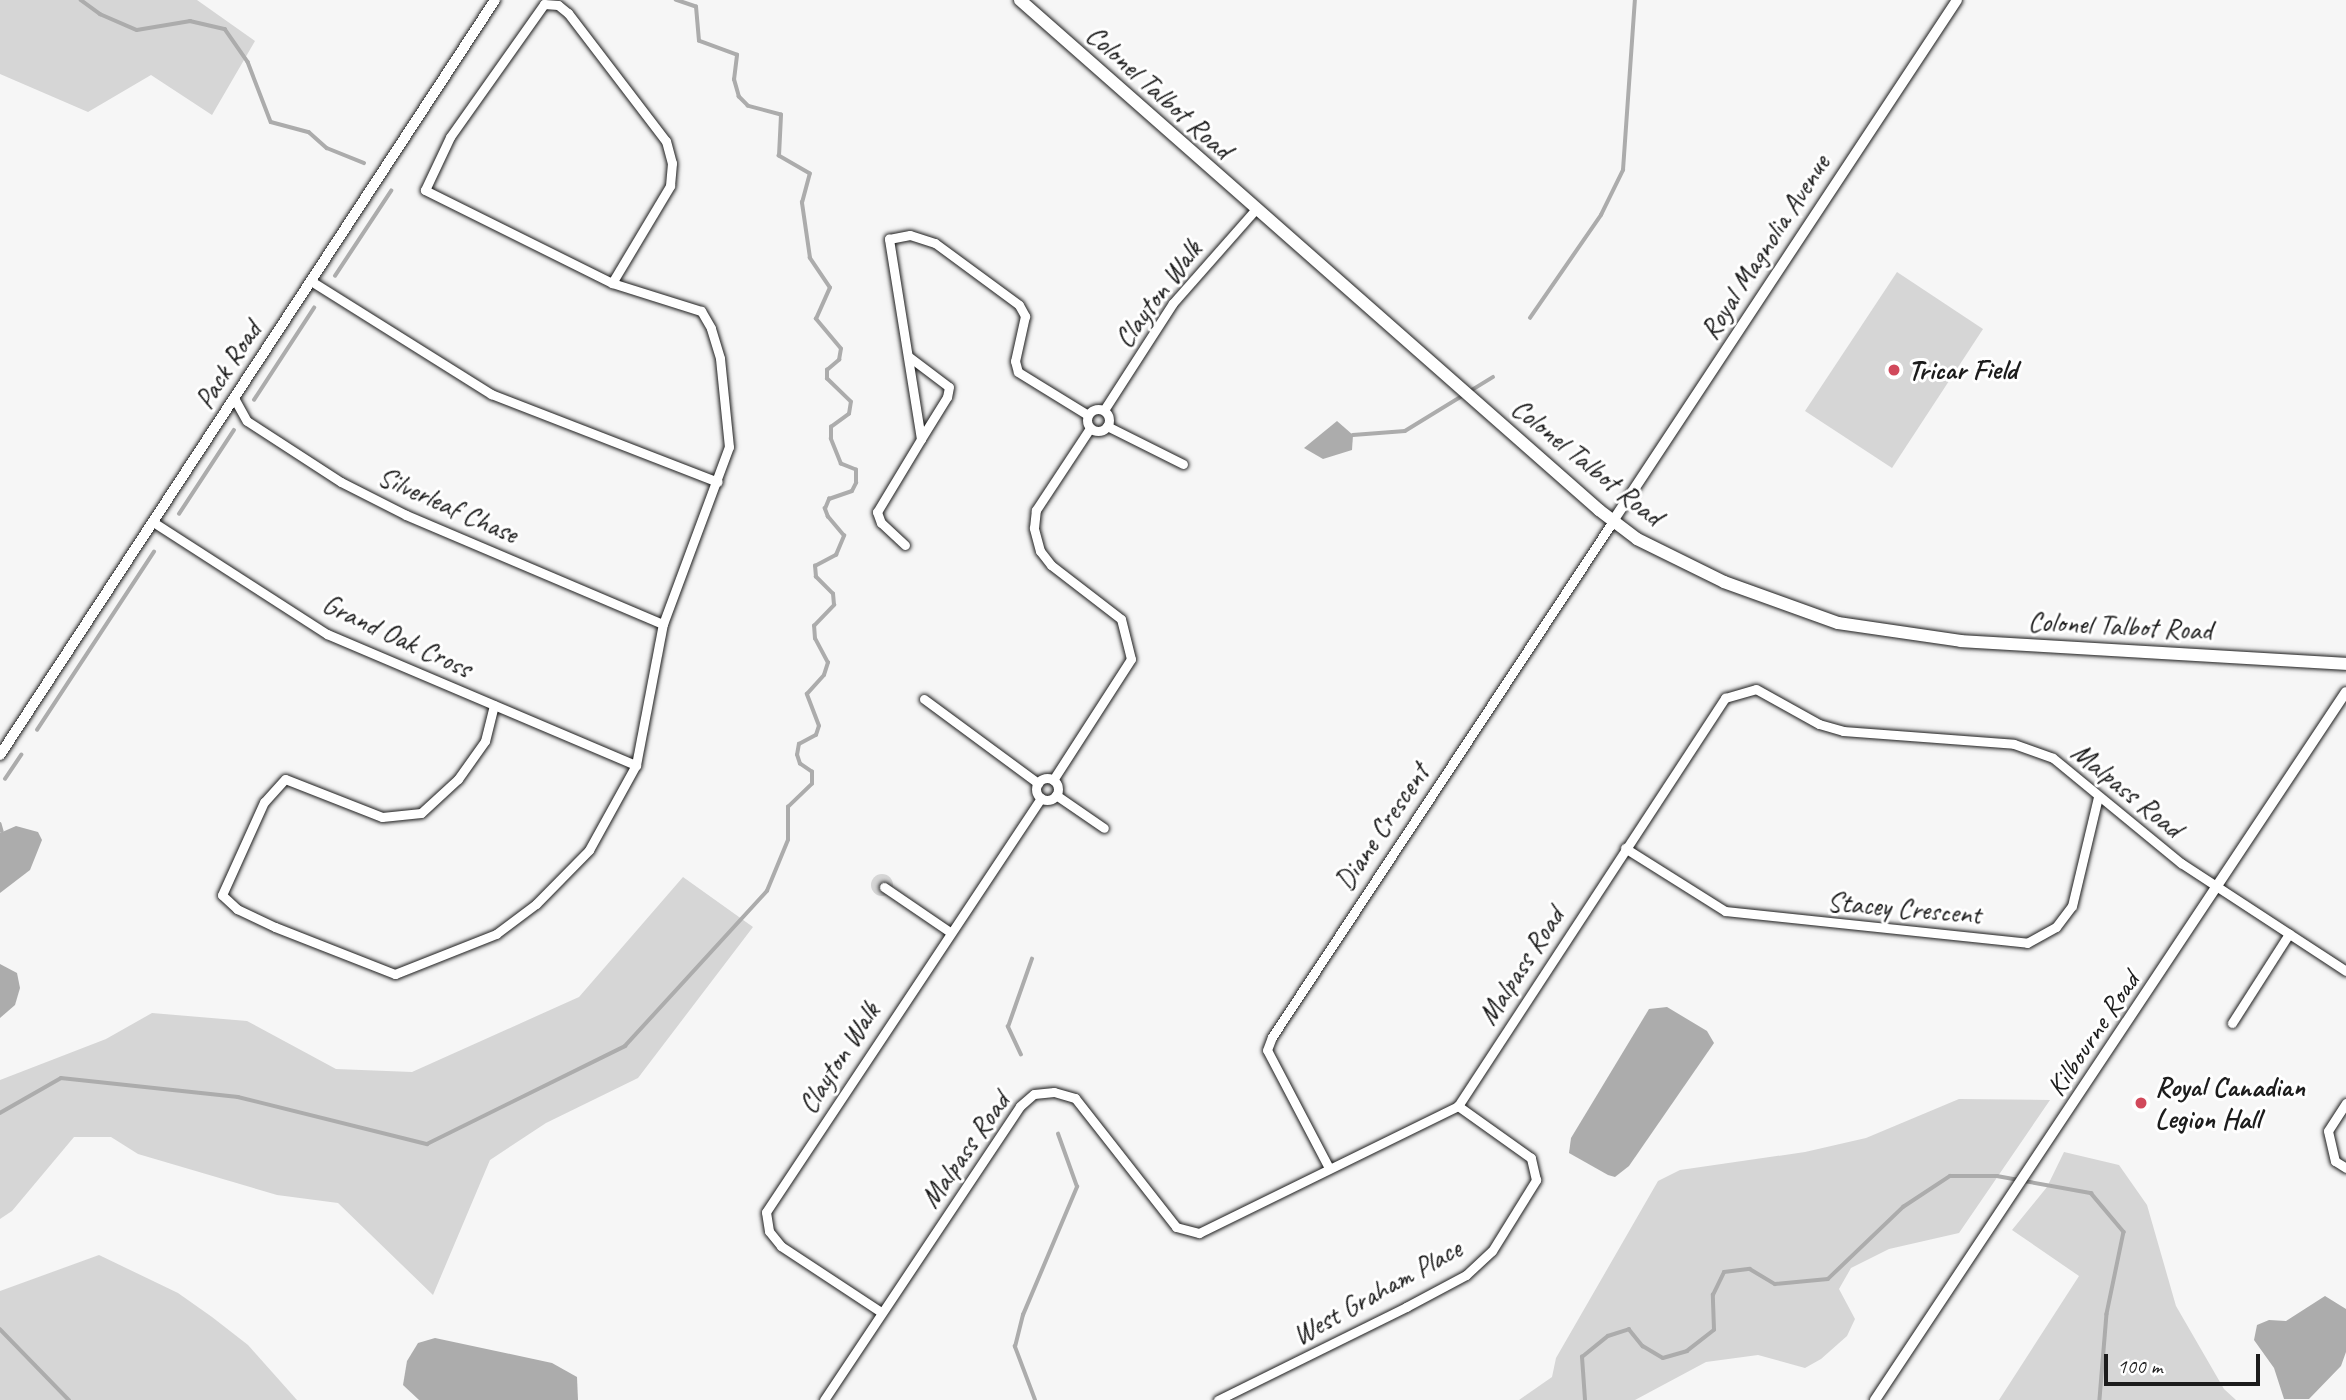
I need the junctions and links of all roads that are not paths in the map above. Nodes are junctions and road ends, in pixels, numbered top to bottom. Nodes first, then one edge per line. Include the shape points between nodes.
1 (495, 0) edge
2 (1020, 0) edge
3 (1957, 0) edge
4 (1255, 210) junction
5 (311, 281) junction
6 (612, 283) junction
7 (908, 356) junction
8 (234, 398) junction
9 (1104, 410) junction
10 (1088, 415) junction
11 (1107, 426) junction
12 (1090, 428) junction
13 (921, 439) junction
14 (1183, 464) dead end
15 (718, 482) junction
16 (1613, 521) junction
17 (153, 522) junction
18 (905, 544) dead end
19 (663, 624) junction
20 (2346, 664) edge
21 (2346, 692) edge
22 (924, 699) dead end
23 (494, 705) junction
24 (0, 755) edge
25 (636, 765) junction
26 (1053, 780) junction
27 (1038, 783) junction
28 (1056, 795) junction
29 (2098, 797) junction
30 (1041, 798) junction
31 (1104, 828) dead end
32 (1625, 848) junction
33 (2220, 886) junction
34 (884, 887) dead end
35 (950, 932) junction
36 (2289, 934) junction
37 (2346, 971) edge
38 (2232, 1023) dead end
39 (2346, 1103) edge
40 (1458, 1106) junction
41 (1329, 1168) junction
42 (2346, 1168) edge
43 (881, 1312) junction
44 (824, 1400) edge
45 (1218, 1400) edge
46 (1875, 1400) edge

1 - 5 street, Pack Road
2 - 4 main road, Colonel Talbot Road
3 - 16 street, Royal Magnolia Avenue
4 - 9 street, Clayton Walk via 1173,303
4 - 16 main road, Colonel Talbot Road
5 - 8 street, Pack Road
5 - 15 street via 491,394
6 - 6 street via 425,190 450,137 544,4 558,5 568,13 666,141 672,163 670,186
6 - 15 street via 701,311 712,328 720,358 729,447
7 - 10 street via 889,239 910,235 934,243 1019,305 1025,316 1015,360 1018,372
7 - 13 street
7 - 13 street via 949,387
8 - 17 street, Pack Road
8 - 19 street, Silverleaf Chase via 247,421 341,482
9 - 10 street via 1095,409
9 - 11 street via 1109,417
10 - 12 street
11 - 12 street via 1099,431
11 - 14 street
12 - 26 street via 1036,510 1034,528 1040,551 1051,565 1121,619 1131,659
13 - 18 street via 877,512 881,523
15 - 19 street
16 - 20 main road, Colonel Talbot Road via 1637,539 1724,582 1847,625 1961,641
16 - 41 street, Diane Crescent via 1272,1037 1267,1050
17 - 23 street, Grand Oak Cross via 327,635
17 - 24 street, Pack Road
19 - 25 street
21 - 33 street, Kilbourne Road
22 - 27 street
23 - 25 street, Grand Oak Cross
23 - 25 street via 485,741 458,779 421,813 382,817 285,779 264,802 222,895 237,909 275,927 395,974 496,934 536,904 589,850
26 - 27 street
26 - 28 street
27 - 30 street
28 - 30 street
28 - 31 street
29 - 32 street, Malpass Road via 2075,772 2053,758 2014,744 1843,731 1819,724 1756,689 1725,698
29 - 32 street, Stacey Crescent via 2072,906 2056,928 2027,943 1725,912
29 - 33 street, Malpass Road via 2181,863
30 - 35 street, Clayton Walk
32 - 40 street, Malpass Road
33 - 36 street, Malpass Road
33 - 46 street, Kilbourne Road
34 - 35 street
35 - 43 street, Clayton Walk via 766,1212 768,1231 781,1246
36 - 37 street, Malpass Road
36 - 38 street
39 - 42 street via 2328,1130 2334,1161
40 - 41 street, Malpass Road
40 - 45 street, West Graham Place via 1531,1158 1536,1180 1492,1251 1465,1275
41 - 43 street, Malpass Road via 1199,1233 1176,1227 1074,1098 1054,1091 1034,1094 1020,1106
43 - 44 street, Malpass Road

